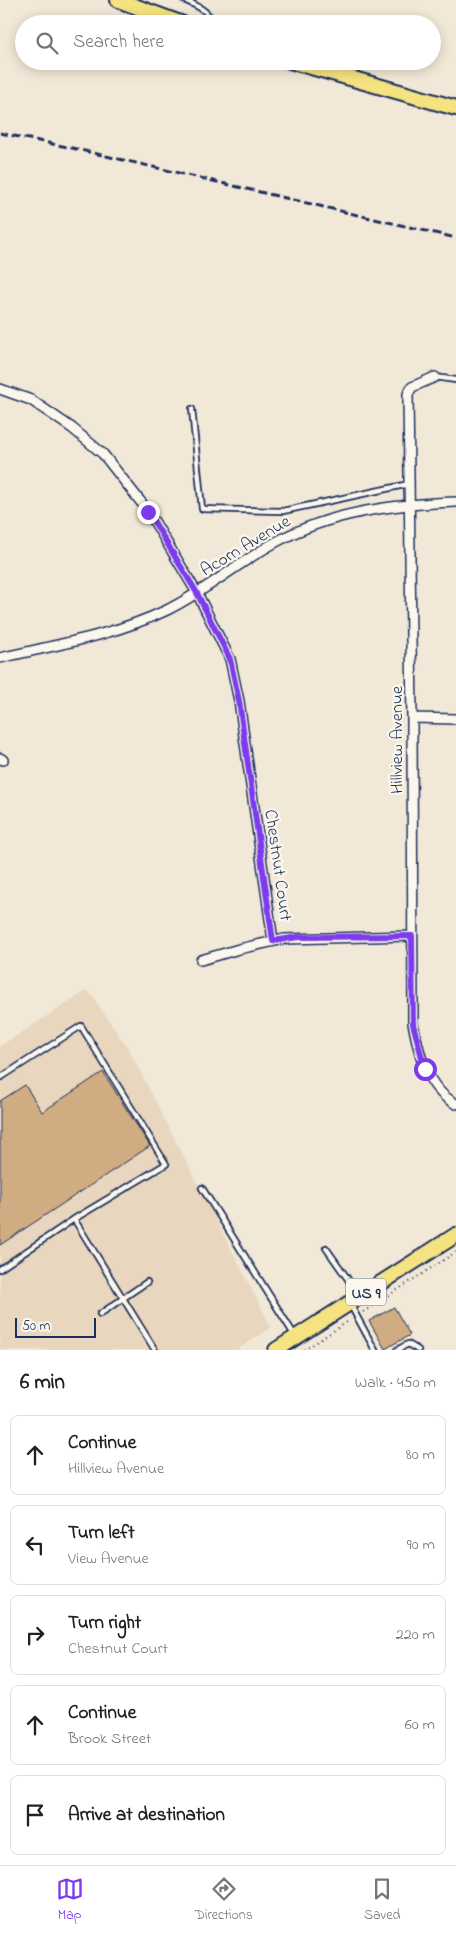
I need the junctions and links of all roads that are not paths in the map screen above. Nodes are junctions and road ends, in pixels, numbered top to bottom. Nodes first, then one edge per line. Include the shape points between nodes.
1 (118, 0) edge
2 (184, 0) edge
3 (159, 15) edge
4 (210, 15) edge
5 (320, 70) edge
6 (456, 108) edge
7 (435, 378) joint
8 (456, 380) edge
9 (0, 388) edge
10 (192, 409) dead end
11 (410, 484) junction
12 (456, 502) edge
13 (410, 504) junction
14 (197, 593) junction
15 (0, 658) edge
16 (412, 718) junction
17 (456, 719) edge
18 (412, 936) junction
19 (273, 941) junction
20 (202, 960) dead end
21 (0, 1078) edge
22 (456, 1104) edge
23 (202, 1188) dead end
24 (74, 1219) junction
25 (456, 1235) edge
26 (326, 1248) dead end
27 (0, 1270) edge
28 (147, 1282) dead end
29 (123, 1299) junction
30 (354, 1300) junction
31 (100, 1314) dead end
32 (296, 1337) junction
33 (155, 1350) edge
34 (276, 1350) edge
35 (375, 1350) edge
36 (397, 1350) edge
37 (418, 1350) edge

1 - 3 main road
2 - 4 lane
5 - 6 main road
7 - 8 lane
7 - 11 street, Hillview Avenue via 409,391
9 - 14 street, Chestnut Court via 31,400 103,454 148,512
10 - 11 lane via 202,509 283,511
11 - 13 street, Hillview Avenue
12 - 13 street, Acorn Avenue
13 - 14 street, Acorn Avenue via 311,526 277,541
13 - 16 street, Hillview Avenue
14 - 15 street, Acorn Avenue via 135,623
14 - 19 street, Chestnut Court via 230,659 239,701
16 - 17 street
16 - 18 street, Hillview Avenue
18 - 19 street via 298,937
18 - 22 street, Hillview Avenue via 413,1024 421,1060 429,1078
19 - 20 street
21 - 24 lane via 81,1026 166,1164
23 - 32 lane
24 - 27 lane
24 - 29 lane
25 - 30 main road, US 9
26 - 30 lane
28 - 29 lane
29 - 31 lane
29 - 33 lane
30 - 32 main road, US 9
30 - 35 lane via 357,1316
32 - 34 main road, US 9
36 - 37 lane via 408,1344

